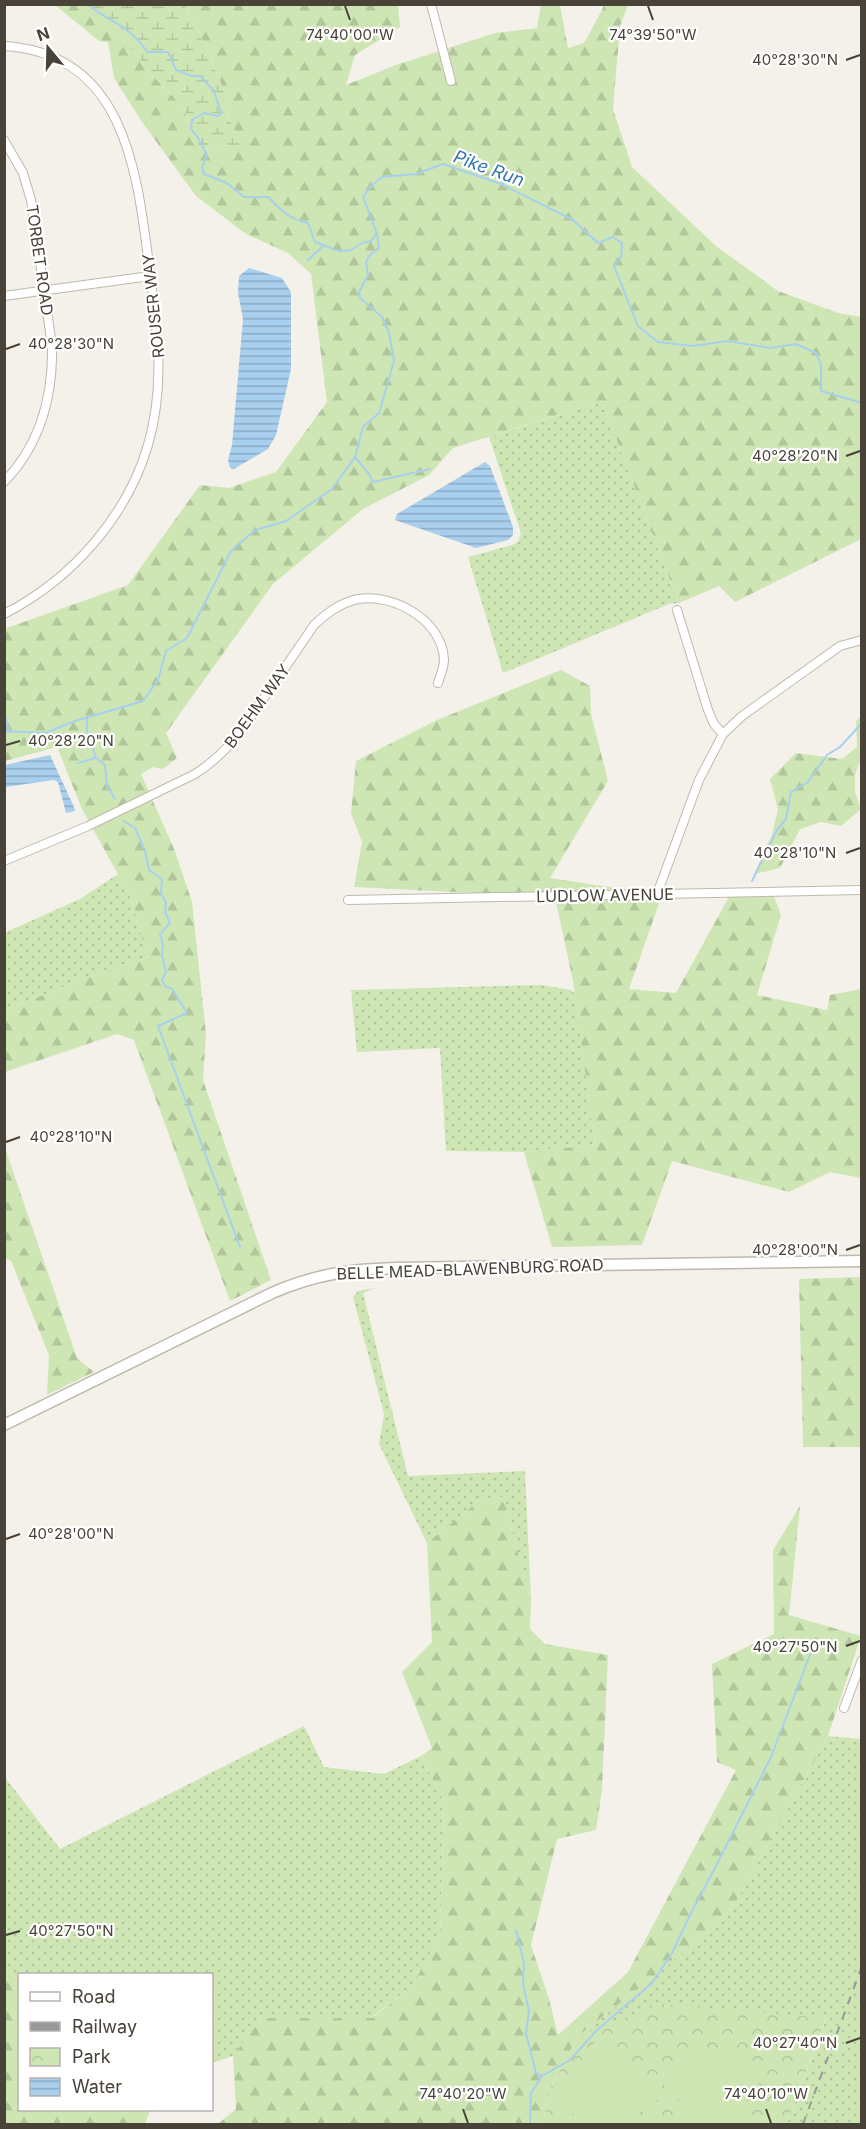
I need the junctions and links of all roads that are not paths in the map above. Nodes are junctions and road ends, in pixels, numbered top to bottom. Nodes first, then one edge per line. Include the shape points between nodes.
1 (431, 4) edge
2 (4, 46) edge
3 (451, 81) dead end
4 (4, 140) edge
5 (150, 276) junction
6 (44, 291) junction
7 (4, 296) edge
8 (4, 482) edge
9 (677, 610) dead end
10 (4, 614) edge
11 (861, 640) edge
12 (438, 683) dead end
13 (723, 734) junction
14 (4, 855) edge
15 (14, 856) junction
16 (4, 861) edge
17 (861, 890) edge
18 (657, 894) junction
19 (348, 900) dead end
20 (861, 1261) edge
21 (4, 1425) edge
22 (861, 1660) edge
23 (844, 1708) dead end

1 - 3 street
2 - 5 street, ROUSER WAY via 30,49 58,60 85,79 107,103 125,139 136,176
4 - 6 street, TORBET ROAD via 23,173 31,200
5 - 6 street
5 - 10 street, ROUSER WAY via 160,374 154,422 139,470 119,509 77,561 40,593
6 - 7 street
6 - 8 street, TORBET ROAD via 52,346 48,397 29,449
9 - 13 street via 708,710
11 - 13 street via 840,646
12 - 15 street, BOEHM WAY via 444,660 442,650 421,617 385,600 371,598 346,603 314,625 242,732 210,764 88,826
13 - 18 street via 699,780
14 - 15 street, BOEHM WAY
15 - 16 street, BOEHM WAY
17 - 18 street, LUDLOW AVENUE
18 - 19 street, LUDLOW AVENUE
20 - 21 street, BELLE MEAD-BLAWENBURG ROAD via 339,1272 295,1282
22 - 23 street

